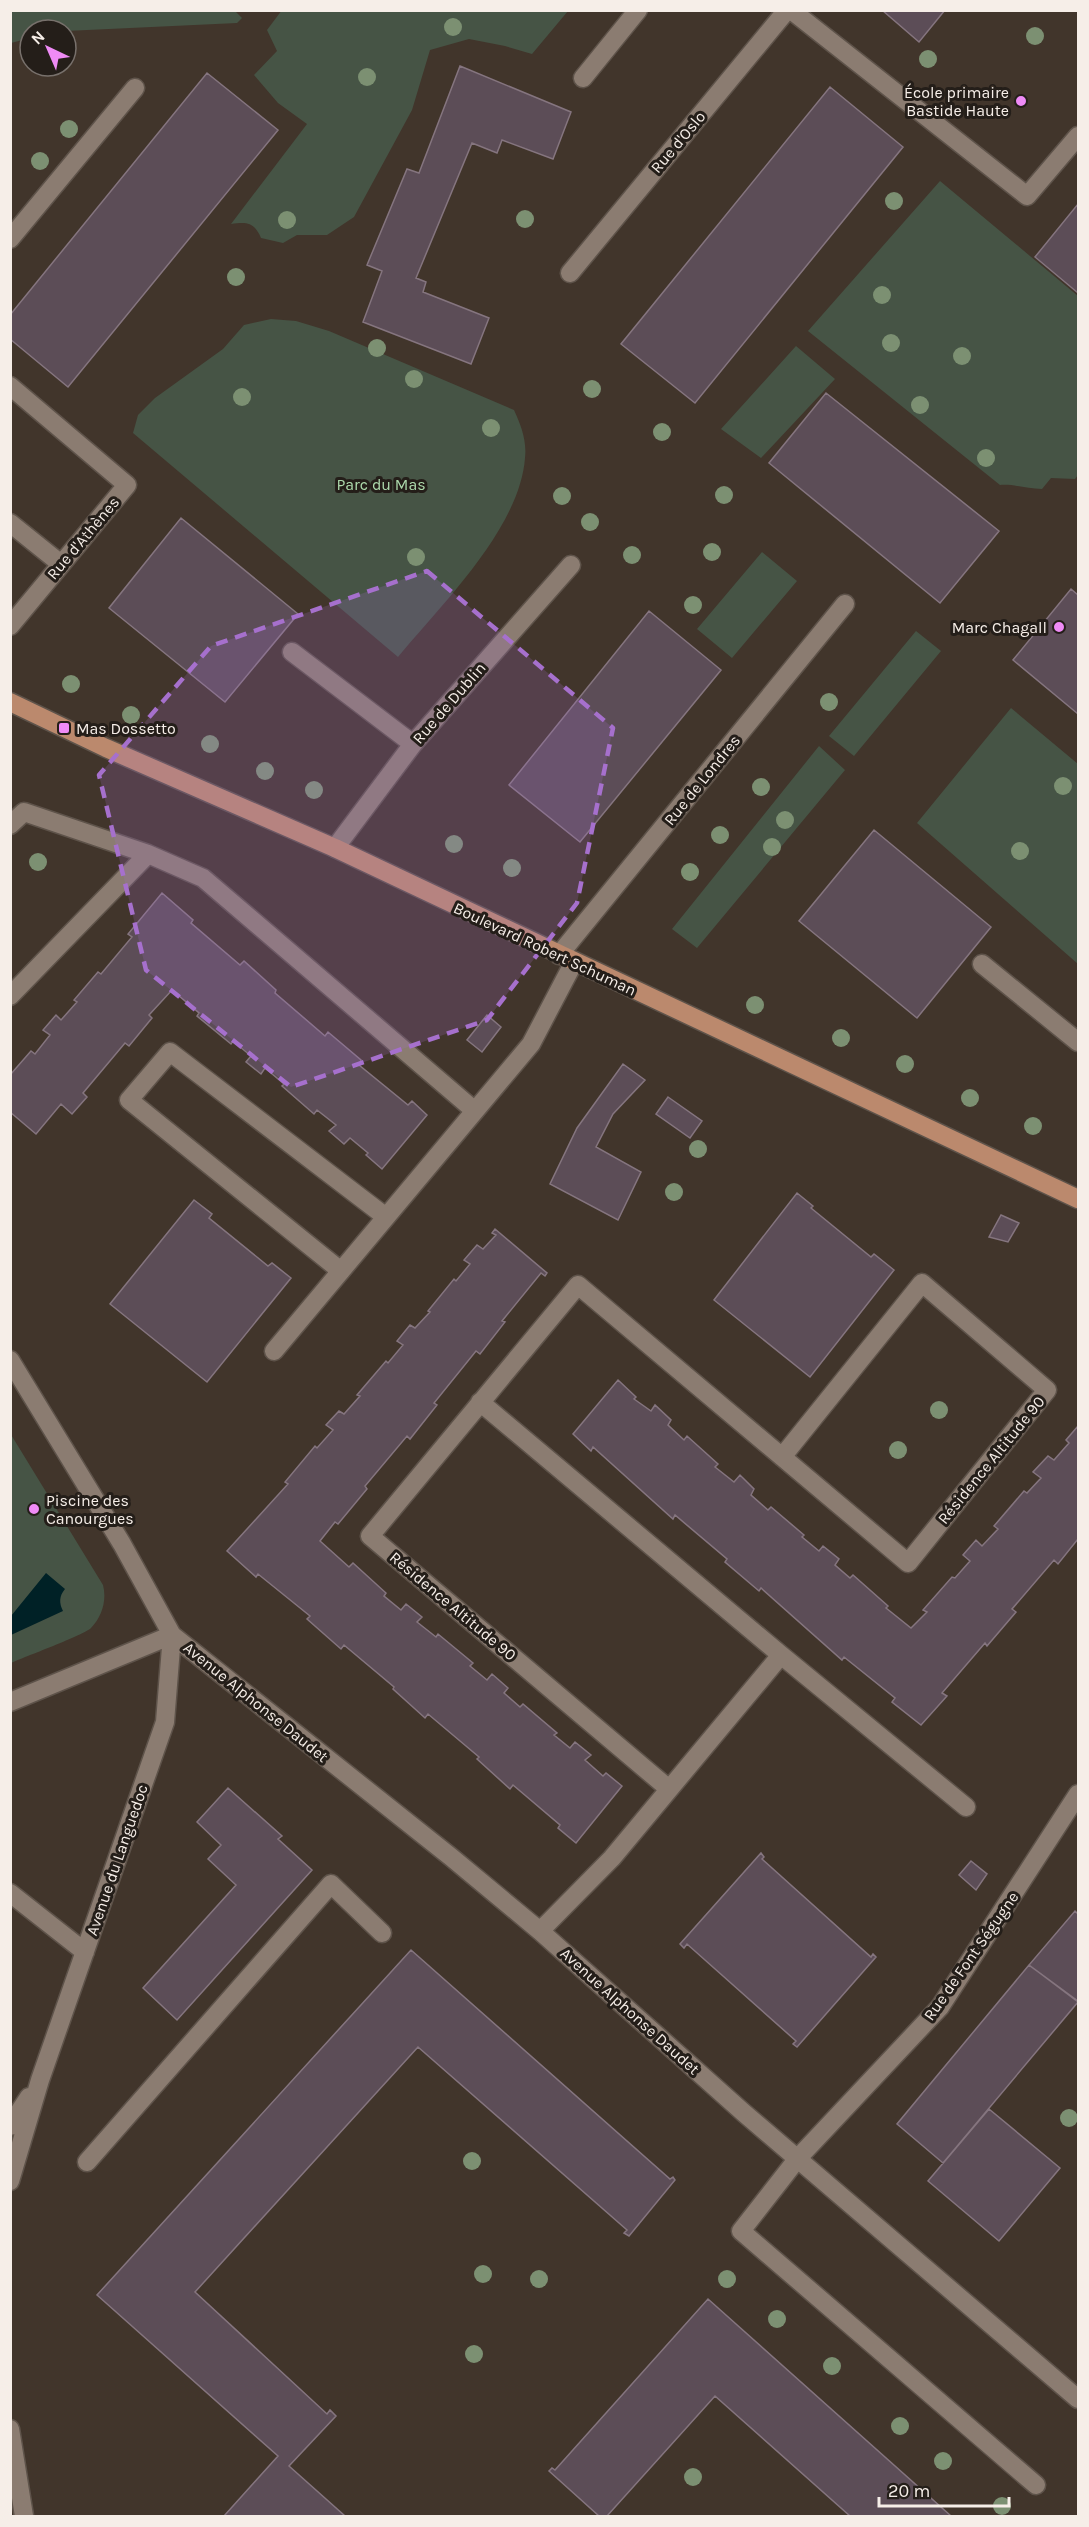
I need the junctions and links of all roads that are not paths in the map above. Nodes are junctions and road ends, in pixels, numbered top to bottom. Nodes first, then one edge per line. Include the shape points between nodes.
1 (638, 10) edge
2 (789, 10) edge
3 (583, 78) dead end
4 (135, 88) dead end
5 (1078, 136) edge
6 (10, 238) edge
7 (570, 273) dead end
8 (10, 386) edge
9 (10, 523) edge
10 (61, 564) junction
11 (571, 565) dead end
12 (845, 604) dead end
13 (10, 626) edge
14 (292, 652) dead end
15 (10, 702) edge
16 (413, 744) junction
17 (10, 825) edge
18 (334, 848) junction
19 (148, 854) junction
20 (566, 959) junction
21 (982, 964) dead end
22 (10, 996) edge
23 (1078, 1042) edge
24 (475, 1111) junction
25 (1077, 1194) edge
26 (386, 1217) junction
27 (341, 1271) junction
28 (274, 1351) dead end
29 (10, 1360) edge
30 (480, 1402) junction
31 (782, 1457) junction
32 (172, 1635) junction
33 (781, 1655) junction
34 (10, 1702) edge
35 (669, 1789) junction
36 (1078, 1794) edge
37 (966, 1807) dead end
38 (10, 1893) edge
39 (540, 1931) junction
40 (382, 1933) dead end
41 (85, 1952) junction
42 (40, 2080) junction
43 (10, 2126) edge
44 (798, 2158) junction
45 (87, 2162) dead end
46 (10, 2181) edge
47 (1078, 2399) edge
48 (10, 2429) edge
49 (1036, 2485) dead end
50 (24, 2517) edge

1 - 3 street
2 - 5 street via 1027,196
2 - 7 street, Rue d'Oslo
4 - 6 street
8 - 10 street, Rue d'Athènes via 128,485
9 - 10 street
10 - 13 street, Rue d'Athènes
11 - 16 street, Rue de Dublin
12 - 20 street, Rue de Londres
14 - 16 street
15 - 18 main road, Boulevard Robert Schuman
16 - 18 street, Rue de Dublin
17 - 19 street via 24,812
18 - 20 main road, Boulevard Robert Schuman
19 - 22 street
19 - 24 street via 203,878
20 - 24 street, Rue de Londres via 531,1044
20 - 25 main road, Boulevard Robert Schuman
21 - 23 street
24 - 26 street, Rue de Londres
26 - 27 street, Rue de Londres
26 - 27 street via 170,1052 129,1100
27 - 28 street, Rue de Londres
29 - 32 street via 122,1544
30 - 31 street, Résidence Altitude 90 via 578,1285
30 - 33 street
30 - 35 street, Résidence Altitude 90 via 370,1536
31 - 31 street, Résidence Altitude 90 via 908,1563 1047,1390 922,1283
32 - 34 street
32 - 39 street, Avenue Alphonse Daudet
32 - 41 street, Avenue du Languedoc via 165,1722
33 - 35 street
33 - 37 street
35 - 39 street via 612,1858
36 - 44 street, Rue de Font Ségugne via 940,2007
38 - 41 street
39 - 44 street, Avenue Alphonse Daudet
40 - 45 street via 331,1884
41 - 42 street, Avenue du Languedoc
42 - 43 street, Avenue du Languedoc
42 - 46 street, Avenue du Languedoc
44 - 47 street, Avenue Alphonse Daudet
44 - 49 street, Rue de Font Ségugne via 741,2231
48 - 50 street

